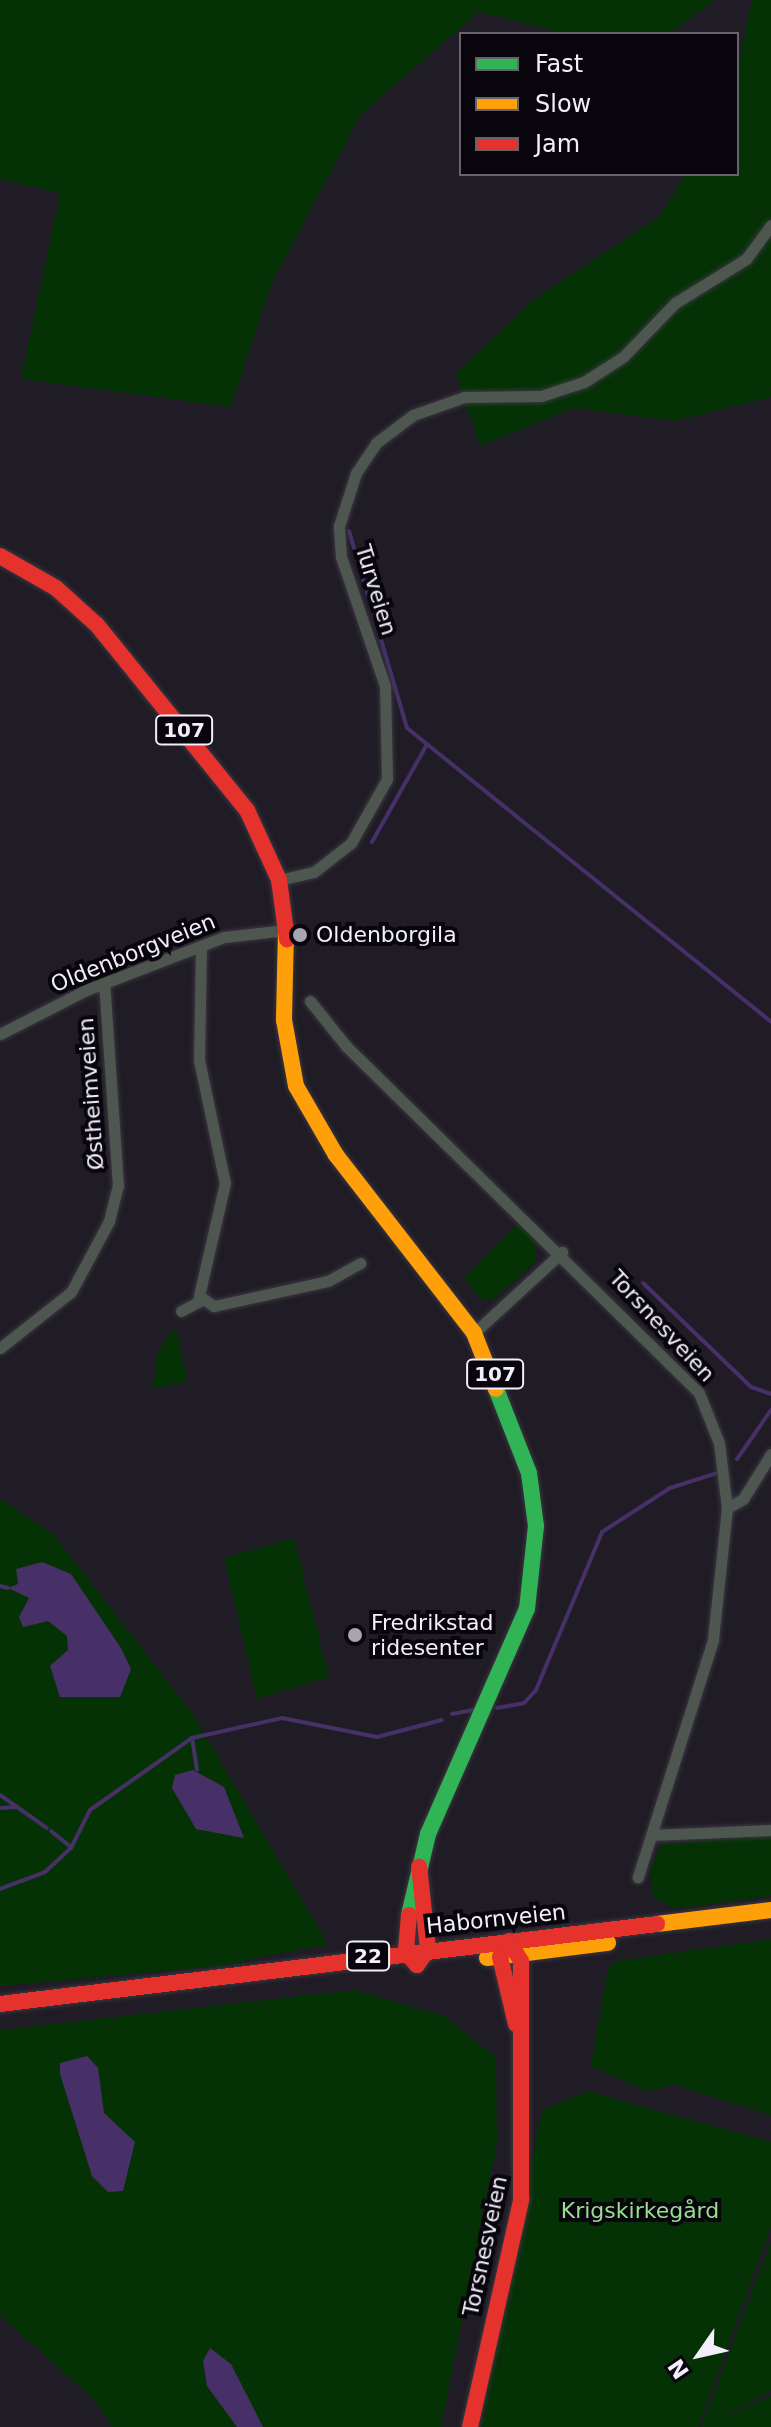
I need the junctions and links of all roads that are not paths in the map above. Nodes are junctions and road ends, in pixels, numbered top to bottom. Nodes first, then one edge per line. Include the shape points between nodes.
1 (771, 225) edge
2 (0, 556) edge
3 (279, 880) junction
4 (286, 930) junction
5 (201, 946) junction
6 (104, 983) junction
7 (310, 1001) dead end
8 (0, 1034) edge
9 (562, 1252) junction
10 (360, 1263) dead end
11 (202, 1300) junction
12 (181, 1311) dead end
13 (474, 1333) junction
14 (0, 1348) edge
15 (771, 1454) edge
16 (727, 1508) junction
17 (771, 1830) edge
18 (651, 1835) junction
19 (419, 1866) junction
20 (638, 1877) dead end
21 (771, 1910) edge
22 (771, 1916) edge
23 (509, 1941) junction
24 (428, 1949) junction
25 (521, 1955) junction
26 (500, 1957) junction
27 (411, 1958) junction
28 (0, 2004) edge
29 (516, 2024) junction
30 (470, 2427) edge

1 - 3 street, Turveien via 746,259 675,303 623,357 584,382 541,396 464,397 413,415 376,443 356,473 339,526 341,557 385,686 387,779 351,843 314,872
2 - 3 main road, 107 via 56,588 97,625 247,810
3 - 4 main road, 107
4 - 5 street, Oldenborgveien via 235,933
4 - 13 main road, 107 via 284,1020 290,1066 336,1155
5 - 6 street, Oldenborgveien
5 - 11 street via 199,1060 225,1183 200,1278
6 - 8 street, Oldenborgveien
6 - 14 street, Østheimveien via 118,1186 109,1221 71,1292
7 - 9 street, Torsnesveien via 382,1082
9 - 13 street
9 - 16 street, Torsnesveien via 699,1393 719,1443
10 - 11 street via 328,1281 214,1306
11 - 12 street
13 - 19 main road, 107 via 521,1444 536,1526 527,1609
15 - 16 street via 743,1499
16 - 18 street, Torsnesveien via 713,1640
17 - 18 street
18 - 20 street, Torsnesveien
19 - 24 main road, 107
19 - 27 main road, 107
21 - 23 main road, Habornveien / 22
22 - 25 main road, Habornveien / 22
23 - 24 main road, Habornveien / 22
23 - 25 main road
23 - 26 main road
24 - 27 main road, Habornveien / 22
25 - 26 main road, Habornveien / 22
25 - 29 main road, Torsnesveien
26 - 27 main road, Habornveien / 22
26 - 29 main road, Torsnesveien
27 - 28 main road, Habornveien / 22
29 - 30 main road, Torsnesveien via 521,2200

